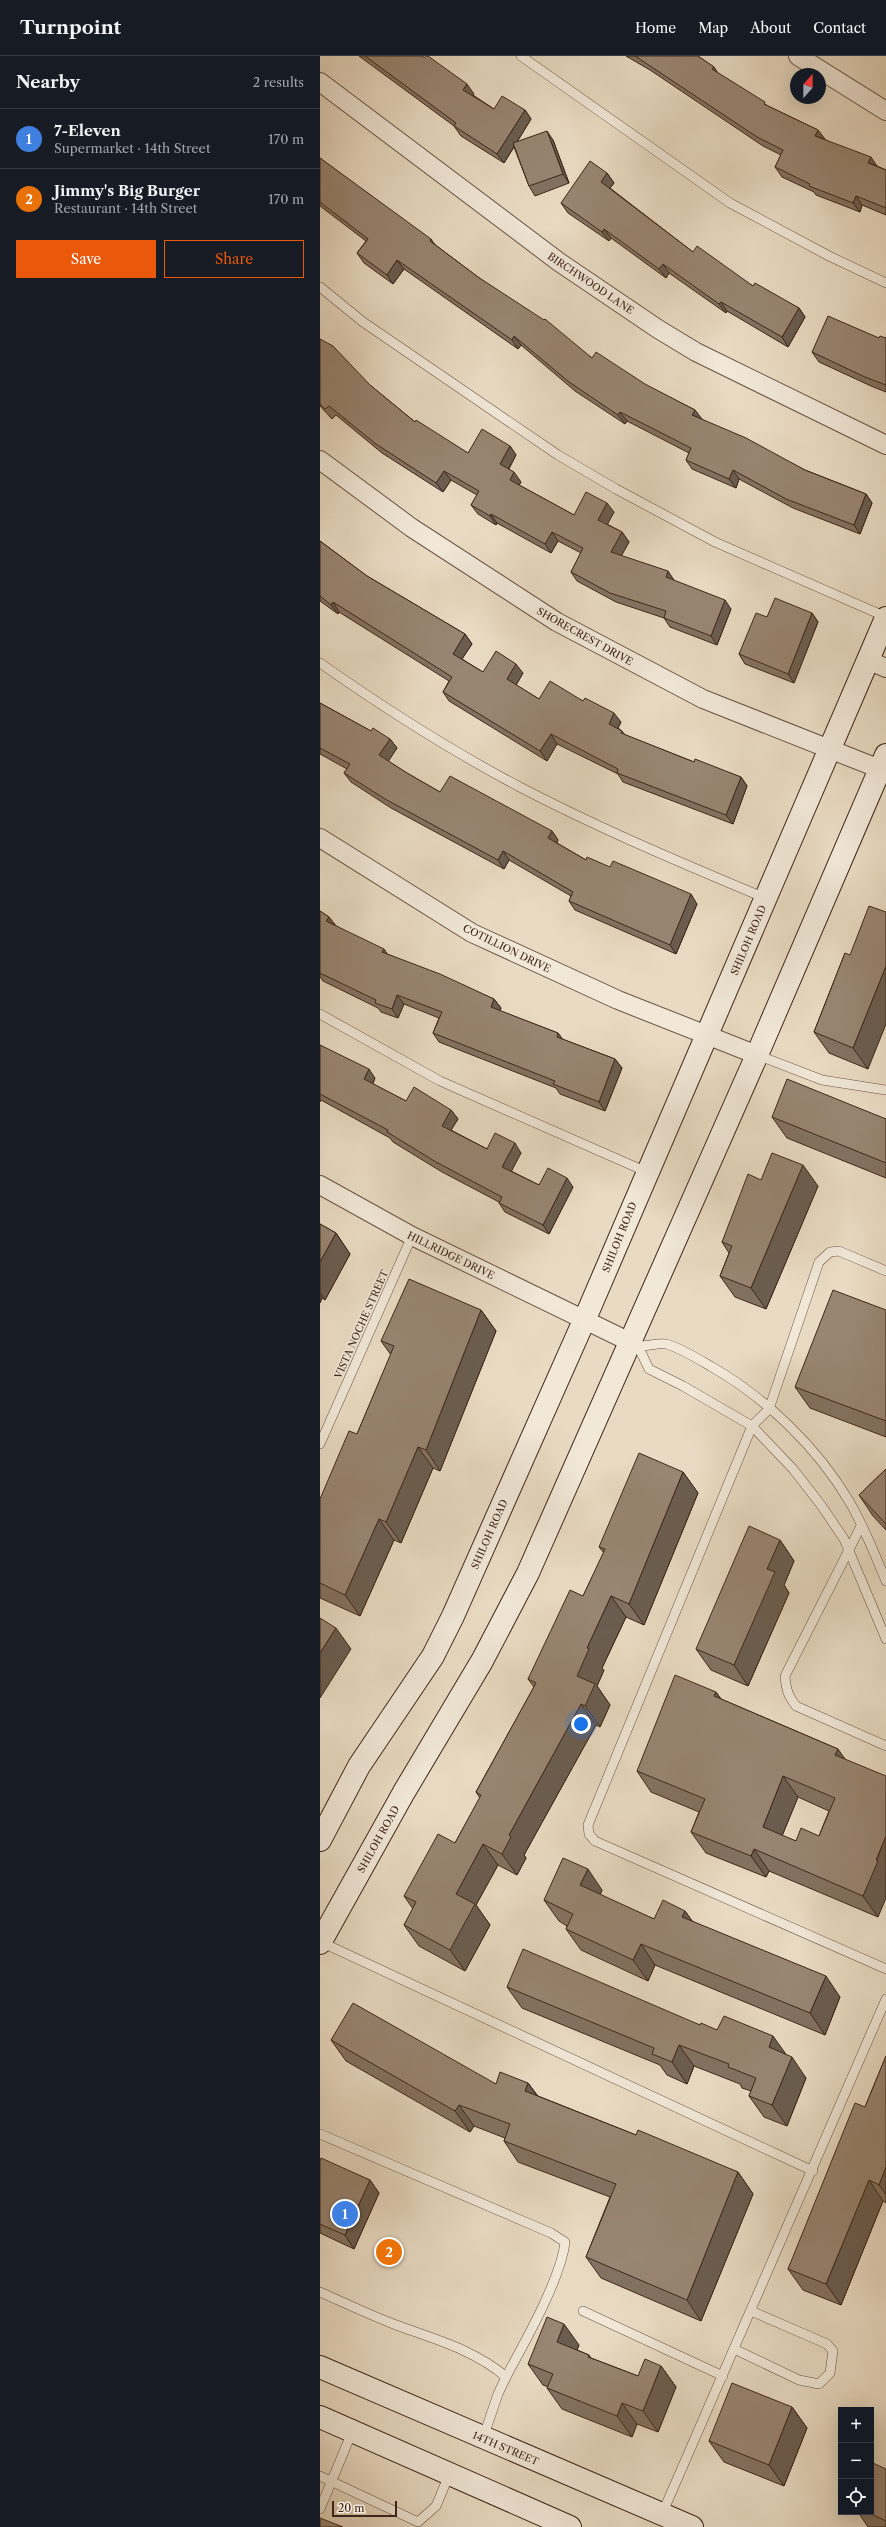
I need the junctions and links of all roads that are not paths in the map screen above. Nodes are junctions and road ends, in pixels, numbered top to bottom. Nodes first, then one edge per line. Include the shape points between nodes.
1 (521, 56) edge
2 (798, 56) edge
3 (320, 82) edge
4 (886, 111) edge
5 (886, 283) edge
6 (320, 287) edge
7 (886, 445) edge
8 (320, 460) edge
9 (886, 618) edge
10 (320, 663) edge
11 (877, 664) edge
12 (830, 749) junction
13 (883, 762) edge
14 (320, 838) edge
15 (765, 898) junction
16 (320, 1014) edge
17 (706, 1035) junction
18 (757, 1054) junction
19 (886, 1090) edge
20 (647, 1172) junction
21 (320, 1185) edge
22 (412, 1236) junction
23 (886, 1271) edge
24 (584, 1320) junction
25 (633, 1344) junction
26 (769, 1409) junction
27 (752, 1426) junction
28 (320, 1444) edge
29 (861, 1526) junction
30 (848, 1549) junction
31 (886, 1581) edge
32 (886, 1639) edge
33 (886, 1746) edge
34 (320, 1840) edge
35 (320, 1942) edge
36 (886, 1969) edge
37 (886, 1999) edge
38 (320, 2134) edge
39 (813, 2171) junction
40 (320, 2292) edge
41 (583, 2311) dead end
42 (751, 2311) junction
43 (734, 2349) junction
44 (320, 2367) edge
45 (723, 2376) junction
46 (506, 2378) junction
47 (320, 2417) edge
48 (352, 2432) junction
49 (483, 2438) junction
50 (449, 2475) junction
51 (320, 2476) edge
52 (332, 2482) junction
53 (320, 2509) edge
54 (659, 2521) edge
55 (422, 2525) edge
56 (570, 2527) edge
57 (692, 2527) edge

1 - 5 lane via 730,203
2 - 4 street
3 - 7 street, BIRCHWOOD LANE via 559,262 658,328 696,352
6 - 9 lane via 363,322 505,419 558,455 616,489 715,542
8 - 12 street, SHORECREST DRIVE via 412,528 557,622 703,699
9 - 11 main road, SHILOH ROAD
10 - 15 lane via 398,717 518,786 604,828
11 - 12 main road, SHILOH ROAD
12 - 13 street, SHORECREST DRIVE
12 - 15 main road, SHILOH ROAD
13 - 18 main road, SHILOH ROAD
14 - 17 street, COTILLION DRIVE via 472,933 618,1000
15 - 17 main road, SHILOH ROAD
16 - 20 lane via 440,1081
17 - 18 street, COTILLION DRIVE
17 - 20 main road, SHILOH ROAD
18 - 19 lane via 822,1080
18 - 25 main road, SHILOH ROAD
20 - 24 main road, SHILOH ROAD
21 - 22 street, HILLRIDGE DRIVE
22 - 24 street, HILLRIDGE DRIVE
22 - 28 lane, VISTA NOCHE STREET
23 - 26 lane via 840,1251 830,1252 819,1262
24 - 25 street, HILLRIDGE DRIVE
24 - 34 main road, SHILOH ROAD via 433,1656 359,1766
25 - 26 lane via 666,1344 738,1382
25 - 27 lane via 649,1369
25 - 35 main road, SHILOH ROAD via 524,1580 482,1661 404,1792
26 - 27 lane
26 - 29 lane via 806,1444 835,1480
27 - 30 lane via 821,1505
27 - 36 lane via 588,1826 589,1834 595,1842
29 - 30 lane
29 - 31 lane
30 - 32 lane
30 - 33 lane via 785,1676 786,1686 788,1696 796,1706
35 - 39 lane
37 - 39 lane
38 - 46 lane via 551,2233 564,2242 564,2254 537,2317
39 - 42 lane
40 - 46 lane via 394,2324 447,2343 492,2365
41 - 45 lane
42 - 43 lane
42 - 43 lane via 827,2344 833,2351 830,2373 819,2384 799,2380
43 - 45 lane
44 - 49 main road, 14TH STREET
45 - 54 lane
46 - 49 lane
47 - 48 main road
48 - 50 main road
48 - 52 lane
49 - 54 main road, 14TH STREET
50 - 55 lane via 436,2506
50 - 56 main road
51 - 52 lane
52 - 53 lane
52 - 55 lane
54 - 57 main road, 14TH STREET

